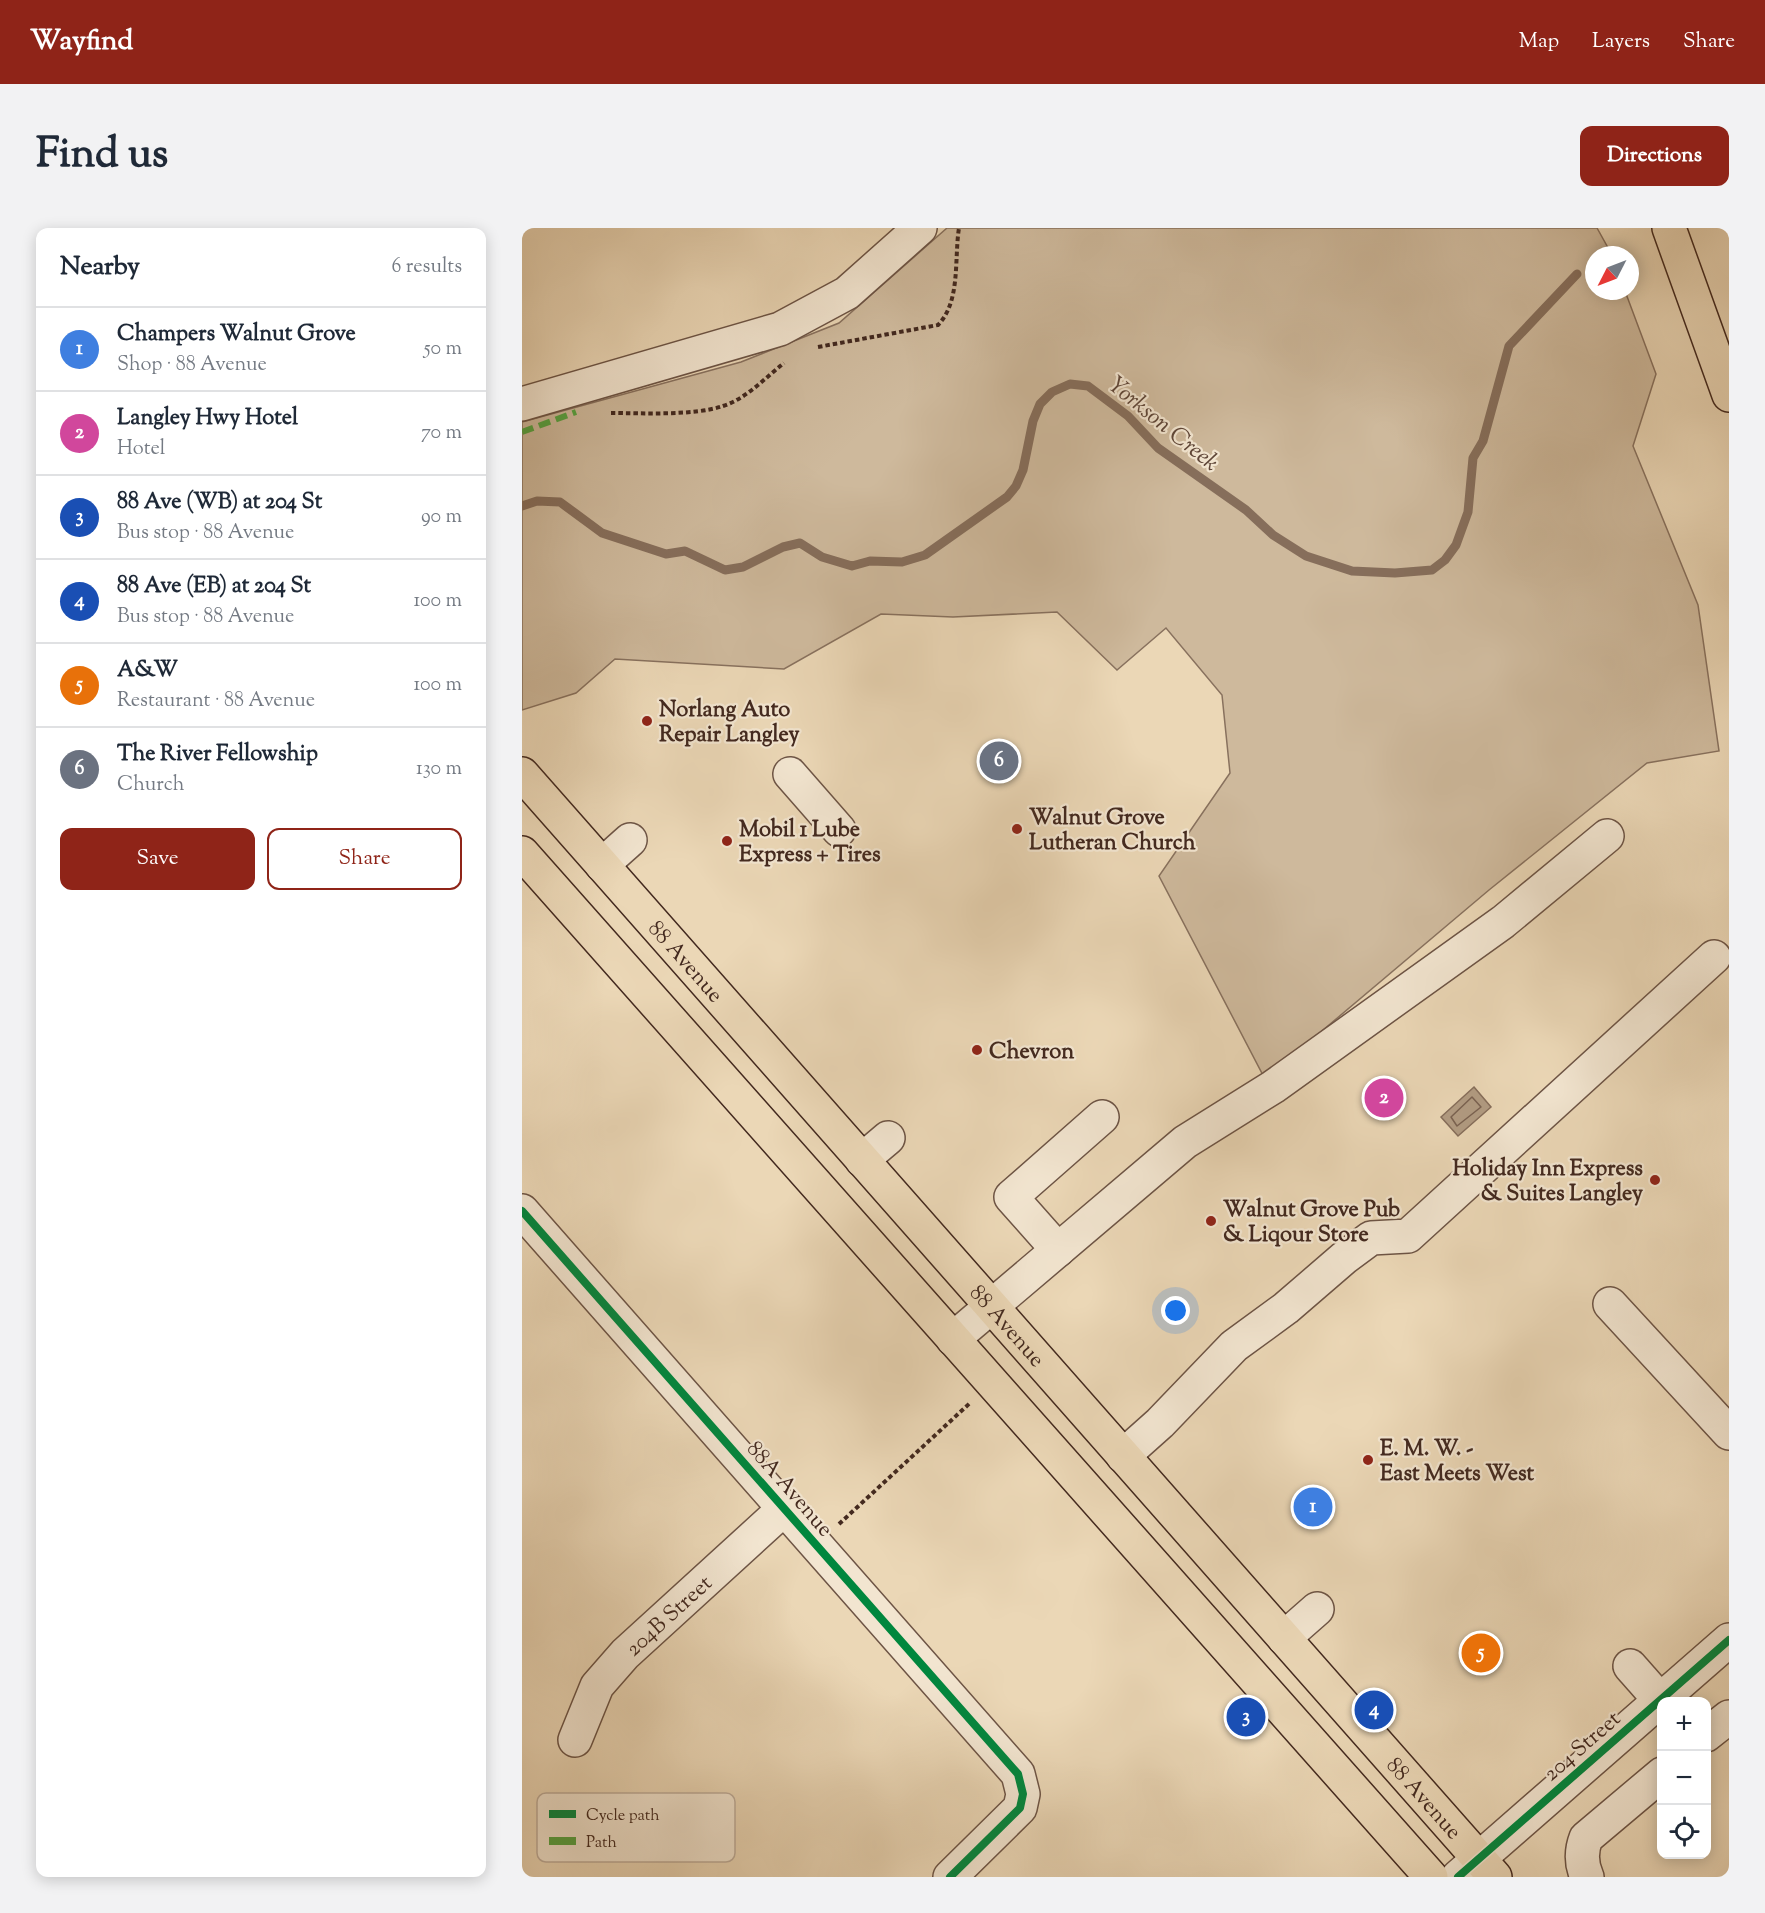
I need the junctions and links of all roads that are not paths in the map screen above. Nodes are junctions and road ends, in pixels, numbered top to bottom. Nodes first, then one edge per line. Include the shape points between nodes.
1 (920, 228) edge
2 (1669, 228) edge
3 (1674, 228) edge
4 (1729, 356) edge
5 (1729, 395) edge
6 (522, 404) edge
7 (522, 774) edge
8 (790, 774) dead end
9 (839, 830) dead end
10 (1607, 837) dead end
11 (630, 840) dead end
12 (522, 853) edge
13 (602, 865) junction
14 (680, 953) junction
15 (1714, 957) dead end
16 (641, 987) junction
17 (1102, 1117) dead end
18 (888, 1137) dead end
19 (862, 1160) junction
20 (527, 1226) edge
21 (1058, 1250) junction
22 (1610, 1304) dead end
23 (991, 1306) junction
24 (953, 1339) junction
25 (1729, 1433) edge
26 (1123, 1456) junction
27 (785, 1508) junction
28 (1317, 1609) dead end
29 (1284, 1638) junction
30 (1729, 1640) edge
31 (1630, 1666) dead end
32 (1657, 1697) edge
33 (1663, 1697) edge
34 (1657, 1703) edge
35 (1729, 1717) edge
36 (1711, 1732) edge
37 (575, 1740) dead end
38 (1657, 1778) edge
39 (1477, 1871) edge
40 (950, 1877) edge
41 (1431, 1877) edge
42 (1587, 1877) edge

1 - 6 street via 847,294 780,329
2 - 5 main road
3 - 4 main road
7 - 13 main road, 88 Avenue
8 - 9 street
10 - 21 street via 1503,922 1273,1087 1185,1142
11 - 13 street
12 - 16 main road
13 - 14 main road, 88 Avenue
14 - 16 main road
14 - 19 main road, 88 Avenue
15 - 26 street via 1408,1236 1371,1238 1344,1258 1234,1346
16 - 24 main road
17 - 21 street via 1011,1197
18 - 19 street
19 - 23 main road, 88 Avenue
20 - 27 street, 88A Avenue
21 - 23 street
22 - 25 street
23 - 24 street
23 - 26 main road, 88 Avenue
24 - 41 main road
26 - 29 main road, 88 Avenue
27 - 37 street, 204B Street via 625,1654 597,1686
27 - 40 street, 88A Avenue via 1018,1774 1023,1794 1020,1808
28 - 29 street
29 - 39 main road, 88 Avenue
30 - 33 street, 204 Street
31 - 32 street
34 - 39 street, 204 Street
35 - 36 street
38 - 42 street via 1586,1839 1582,1848

